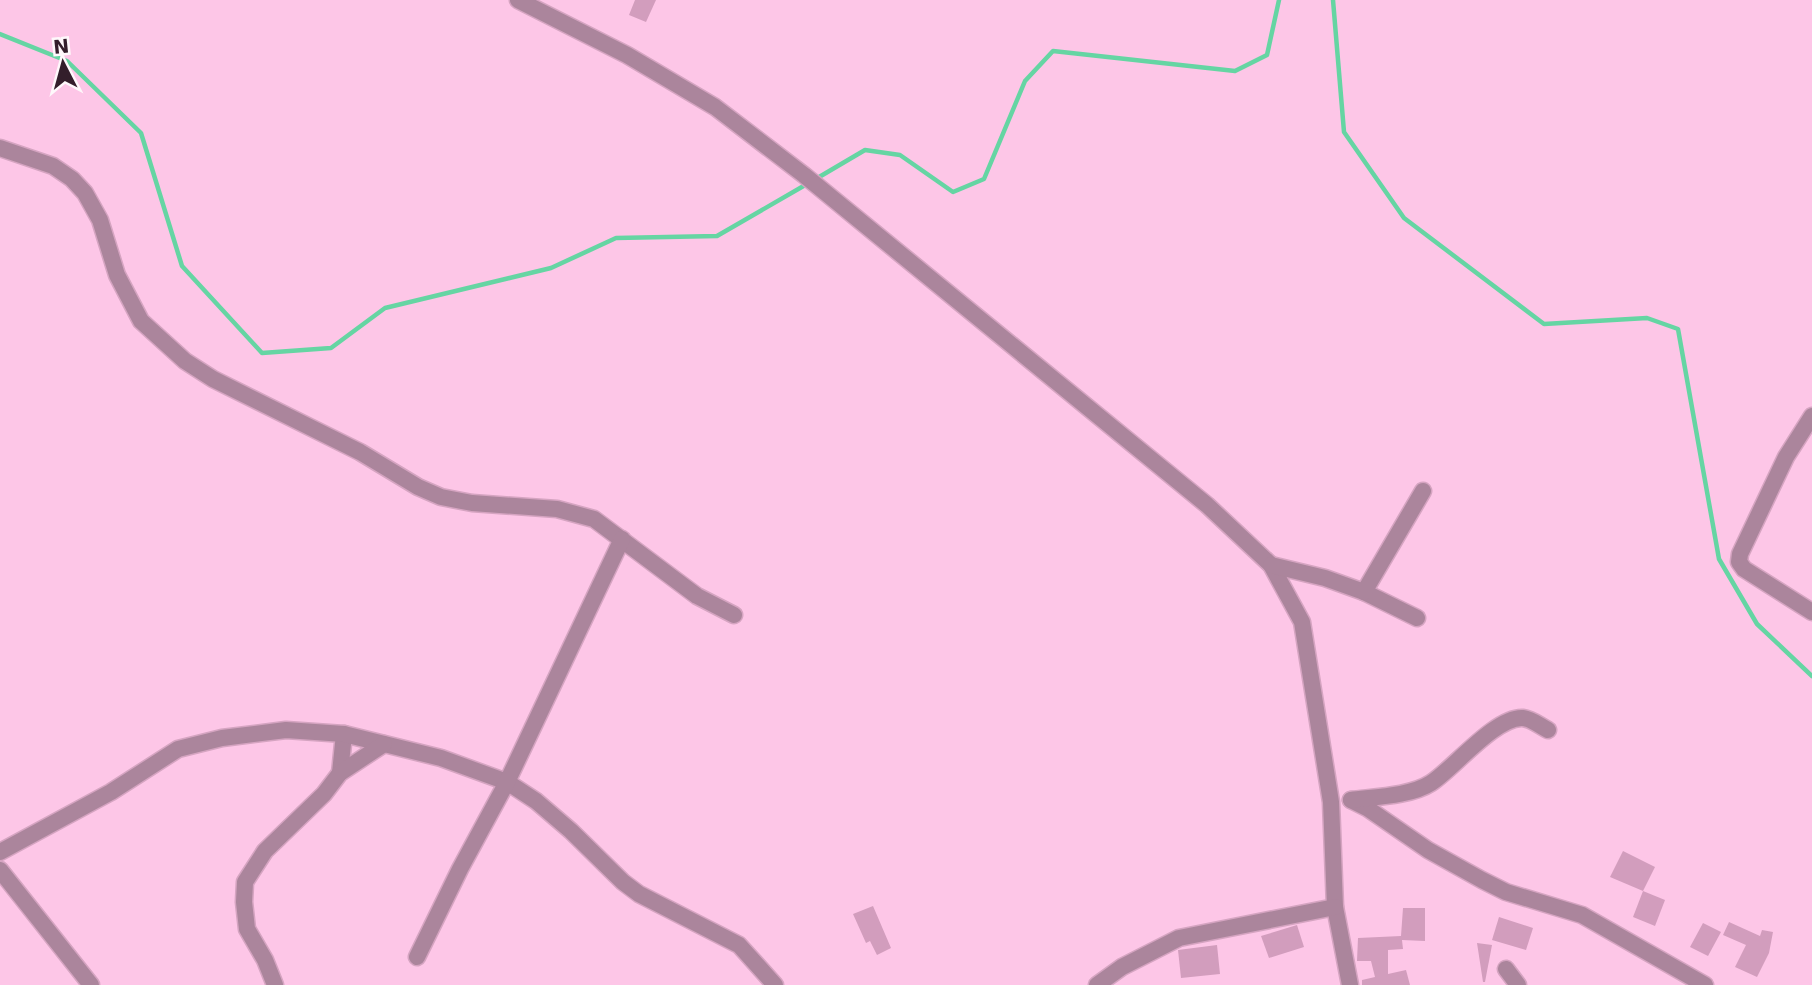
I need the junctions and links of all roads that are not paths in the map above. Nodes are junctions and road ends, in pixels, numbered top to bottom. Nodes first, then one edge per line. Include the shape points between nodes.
1 (518, 0) edge
2 (544, 8) edge
3 (0, 148) edge
4 (1812, 416) edge
5 (1423, 491) dead end
6 (622, 539) junction
7 (1271, 565) junction
8 (1364, 592) junction
9 (1812, 612) edge
10 (734, 615) dead end
11 (1417, 618) dead end
12 (1548, 730) dead end
13 (344, 734) junction
14 (384, 744) junction
15 (340, 773) junction
16 (507, 782) junction
17 (1350, 800) junction
18 (1331, 802) junction
19 (0, 852) edge
20 (0, 870) edge
21 (1335, 907) junction
22 (417, 957) dead end
23 (1506, 969) dead end
24 (91, 985) edge
25 (275, 985) edge
26 (775, 985) edge
27 (1097, 985) edge
28 (1350, 985) edge
29 (1518, 985) edge
30 (1704, 985) edge

1 - 2 street
2 - 7 street via 715,107 804,175 1196,496
3 - 6 street via 53,166 85,193 100,220 117,275 141,321 213,379 441,497 557,509 594,519
4 - 9 street via 1786,457 1739,562
5 - 8 street
6 - 10 street via 697,596
6 - 16 street
7 - 8 street
7 - 18 street via 1302,622
8 - 11 street
12 - 17 street via 1527,719 1510,720 1430,784
13 - 14 street
13 - 15 street
13 - 19 street via 286,730 178,749 111,792
14 - 15 street
14 - 16 street
15 - 25 street via 265,851 245,882 247,929
16 - 22 street
16 - 26 street via 571,831 639,894 739,945
17 - 18 street
17 - 30 street via 1482,880 1582,915
18 - 21 street
20 - 24 street
21 - 27 street via 1180,938
21 - 28 street
23 - 29 street

